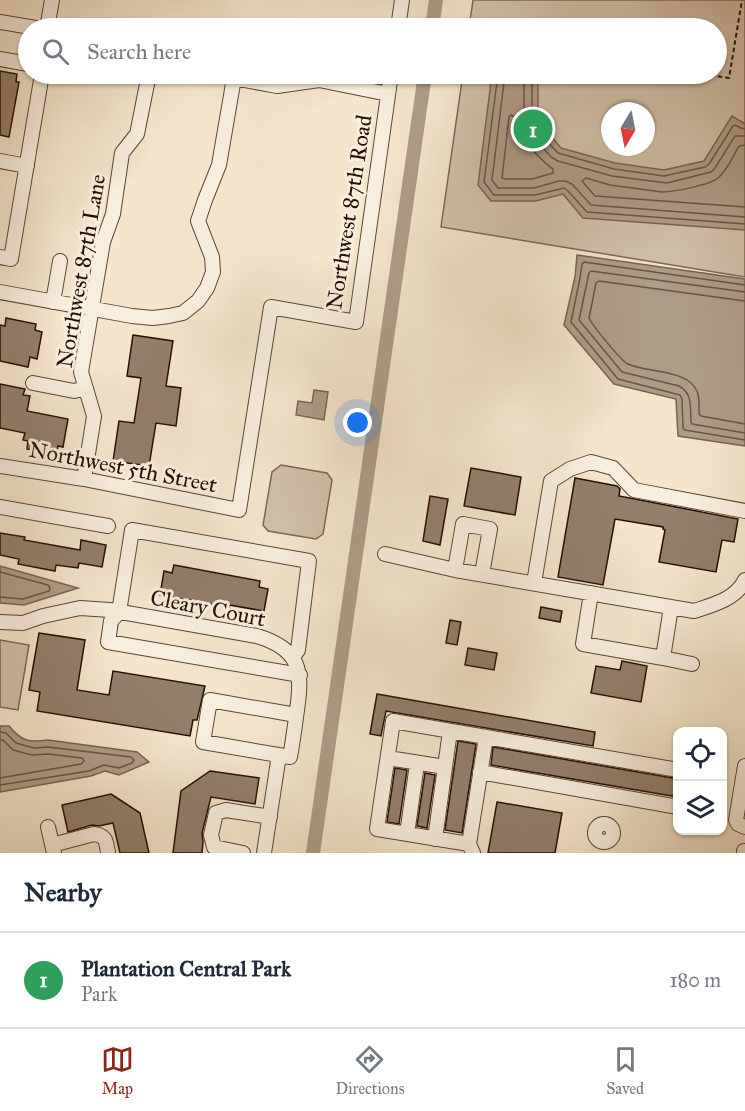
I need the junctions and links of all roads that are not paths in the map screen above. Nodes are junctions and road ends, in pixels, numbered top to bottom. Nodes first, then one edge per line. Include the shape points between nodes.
1 (52, 0) edge
2 (402, 0) edge
3 (49, 18) edge
4 (399, 18) edge
5 (0, 22) edge
6 (18, 25) edge
7 (0, 59) edge
8 (18, 62) edge
9 (40, 84) edge
10 (146, 84) edge
11 (233, 84) edge
12 (266, 84) edge
13 (291, 84) edge
14 (339, 84) edge
15 (390, 84) edge
16 (388, 94) junction
17 (0, 162) edge
18 (27, 166) junction
19 (6, 258) edge
20 (60, 261) dead end
21 (0, 292) edge
22 (54, 302) junction
23 (92, 309) junction
24 (33, 383) dead end
25 (86, 388) junction
26 (0, 466) edge
27 (84, 479) junction
28 (0, 507) edge
29 (238, 510) joint
30 (745, 511) edge
31 (108, 526) dead end
32 (385, 554) dead end
33 (455, 570) junction
34 (482, 574) junction
35 (745, 580) edge
36 (534, 583) junction
37 (591, 593) junction
38 (671, 607) junction
39 (119, 612) junction
40 (0, 622) edge
41 (292, 657) junction
42 (663, 658) junction
43 (692, 664) dead end
44 (300, 675) junction
45 (297, 715) junction
46 (450, 731) junction
47 (486, 737) junction
48 (279, 755) junction
49 (387, 758) junction
50 (417, 764) junction
51 (745, 766) edge
52 (445, 767) junction
53 (673, 769) edge
54 (480, 772) junction
55 (673, 806) edge
56 (270, 817) junction
57 (48, 826) dead end
58 (745, 827) edge
59 (406, 834) junction
60 (435, 839) junction
61 (53, 849) edge
62 (471, 849) edge
63 (108, 853) edge
64 (243, 853) edge
65 (264, 853) edge

1 - 3 street
2 - 4 street
5 - 6 street
7 - 8 street
9 - 18 street
10 - 23 street, Northwest 87th Lane via 137,135 122,153
11 - 23 street via 219,165 198,221 212,257 213,272 207,288 183,313 169,316 153,318
12 - 13 street
14 - 16 street
15 - 16 street, Northwest 87th Road
16 - 29 street, Northwest 87th Road via 356,322 271,307
17 - 18 street
18 - 19 street
20 - 22 street
21 - 22 street
22 - 23 street
23 - 25 street, Northwest 87th Lane via 81,372
24 - 25 street via 74,391
25 - 27 street, Northwest 87th Lane via 94,416
26 - 27 street, Northwest 5th Street
27 - 29 street, Northwest 5th Street
28 - 31 street
30 - 36 street via 634,490 613,468 591,462 570,469 551,481
32 - 33 street
33 - 34 street
33 - 34 street via 463,524 490,529
34 - 36 street
35 - 38 street via 720,603 694,611
36 - 37 street
37 - 38 street
37 - 42 street via 583,644
38 - 42 street
39 - 40 street, Cleary Court via 80,608 23,623
39 - 41 street, Cleary Court via 257,636
39 - 41 street via 132,530 309,561 298,650
39 - 44 street via 111,621 108,642
41 - 44 street
42 - 43 street
44 - 45 street
45 - 48 street via 290,757
45 - 48 street via 210,700 203,742
46 - 47 street
46 - 49 street via 393,721
46 - 52 street
47 - 53 street
47 - 54 street
48 - 56 street
49 - 50 street
49 - 59 street via 377,829
50 - 52 street
50 - 59 street
51 - 58 street via 736,819
52 - 60 street
54 - 55 street
54 - 62 street
56 - 64 street via 225,810 216,813 211,835 214,847
56 - 65 street
57 - 61 street
59 - 60 street
60 - 62 street
61 - 63 street via 94,834 104,837

